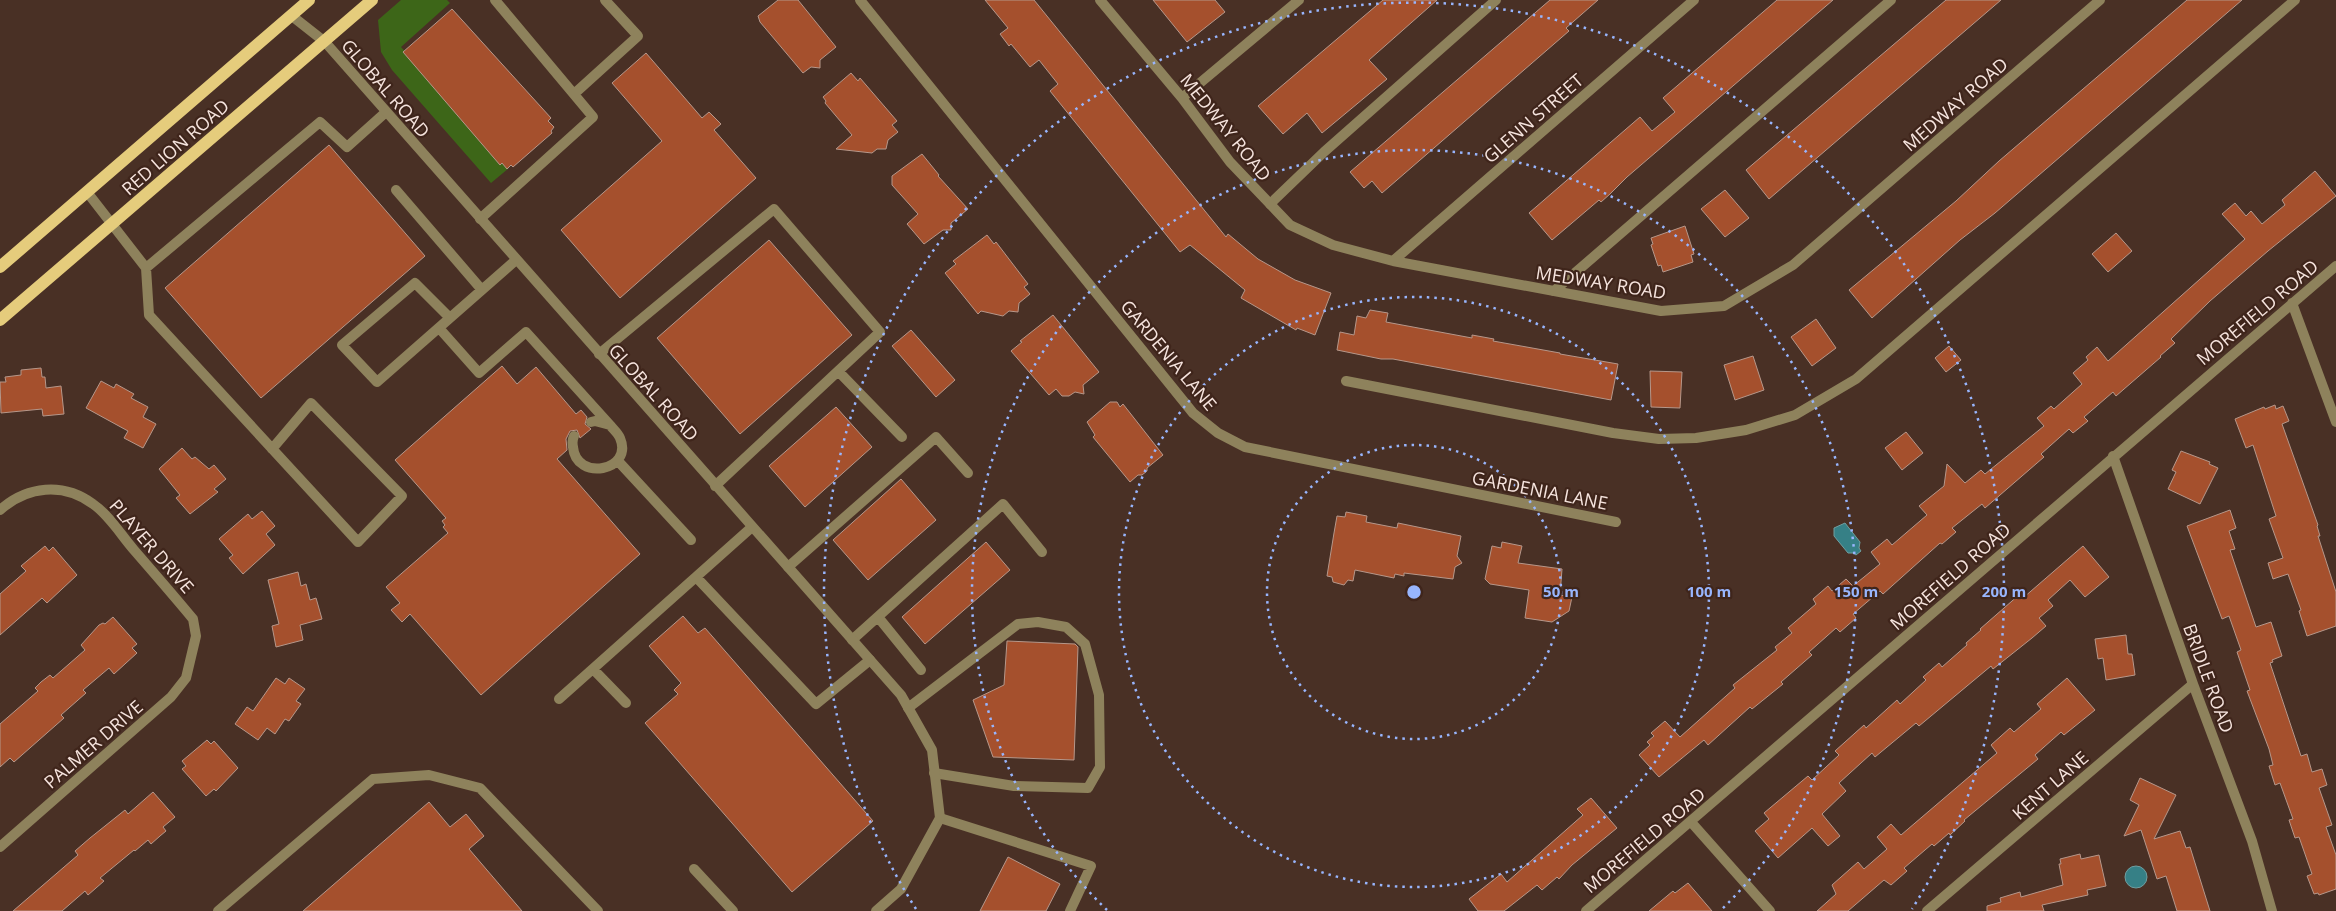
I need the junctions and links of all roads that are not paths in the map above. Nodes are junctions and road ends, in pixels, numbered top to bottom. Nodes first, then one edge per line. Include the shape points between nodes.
1 (310, 0) edge
2 (372, 0) edge
3 (496, 0) edge
4 (605, 0) edge
5 (860, 0) edge
6 (1100, 0) edge
7 (1298, 0) edge
8 (1496, 0) edge
9 (1694, 0) edge
10 (1891, 0) edge
11 (2100, 0) edge
12 (2294, 0) edge
13 (292, 16) junction
14 (325, 42) junction
15 (574, 94) junction
16 (1182, 98) junction
17 (386, 112) junction
18 (396, 190) dead end
19 (87, 192) junction
20 (1270, 204) junction
21 (480, 219) junction
22 (113, 224) junction
23 (516, 260) junction
24 (1393, 261) junction
25 (2336, 266) edge
26 (0, 267) edge
27 (146, 268) junction
28 (482, 290) junction
29 (1554, 291) junction
30 (2292, 303) junction
31 (450, 318) junction
32 (0, 320) edge
33 (439, 328) junction
34 (599, 354) junction
35 (838, 372) junction
36 (1346, 380) dead end
37 (591, 422) dead end
38 (2336, 422) edge
39 (610, 425) junction
40 (574, 436) dead end
41 (902, 437) dead end
42 (272, 449) junction
43 (2113, 456) junction
44 (618, 461) junction
45 (968, 473) dead end
46 (716, 486) junction
47 (0, 510) edge
48 (1616, 522) dead end
49 (752, 527) junction
50 (691, 540) dead end
51 (1042, 552) dead end
52 (788, 567) junction
53 (696, 577) junction
54 (878, 617) junction
55 (852, 640) junction
56 (192, 655) joint
57 (870, 660) junction
58 (593, 668) junction
59 (921, 670) dead end
60 (2193, 684) junction
61 (559, 699) dead end
62 (626, 703) dead end
63 (908, 708) junction
64 (934, 773) junction
65 (940, 818) junction
66 (1691, 822) junction
67 (0, 847) edge
68 (694, 869) dead end
69 (218, 911) edge
70 (598, 911) edge
71 (733, 911) edge
72 (876, 911) edge
73 (1070, 911) edge
74 (1586, 911) edge
75 (1770, 911) edge
76 (1927, 911) edge
77 (2272, 911) edge

1 - 13 main road, RED LION ROAD
2 - 14 main road, RED LION ROAD
3 - 15 street
4 - 15 street via 638,36
5 - 48 street, GARDENIA LANE via 1193,413 1218,433 1245,447
6 - 16 street, MEDWAY ROAD
7 - 16 street
8 - 20 street
9 - 24 street, GLENN STREET
10 - 29 street
11 - 29 street, MEDWAY ROAD via 1793,265 1724,306 1661,311
12 - 36 street via 1856,379 1795,415 1746,430 1696,438 1659,439 1603,431
13 - 14 street, GLOBAL ROAD
13 - 19 main road, RED LION ROAD
14 - 17 street, GLOBAL ROAD
14 - 22 main road, RED LION ROAD
15 - 21 street via 593,117
16 - 20 street, MEDWAY ROAD via 1230,162
17 - 21 street, GLOBAL ROAD
17 - 27 street via 347,147 320,122
18 - 28 street
19 - 22 street
19 - 26 main road, RED LION ROAD
20 - 24 street, MEDWAY ROAD via 1290,225 1334,245
21 - 23 street, GLOBAL ROAD
22 - 27 street
22 - 32 main road, RED LION ROAD
23 - 28 street
23 - 34 street, GLOBAL ROAD
24 - 29 street, MEDWAY ROAD
25 - 30 street, MOREFIELD ROAD
27 - 42 street via 149,315
28 - 31 street
30 - 38 street
30 - 43 street, MOREFIELD ROAD
31 - 33 street
31 - 33 street via 415,283 342,345 377,382
33 - 39 street via 479,373 526,332
34 - 35 street via 774,209 880,332
34 - 46 street, GLOBAL ROAD
35 - 41 street
35 - 46 street
37 - 39 street
39 - 44 street via 620,438 622,449
40 - 44 street via 573,452 579,464 599,469
42 - 42 street via 358,542 402,496 311,404
43 - 60 street, BRIDLE ROAD
43 - 66 street, MOREFIELD ROAD
44 - 50 street
45 - 52 street via 936,437
46 - 49 street, GLOBAL ROAD
47 - 56 street, PLAYER DRIVE via 13,498 49,488 72,492 94,504 193,619 196,636
49 - 52 street, GLOBAL ROAD
49 - 53 street
51 - 54 street via 1003,504
52 - 55 street, GLOBAL ROAD
53 - 57 street via 816,704
53 - 58 street
54 - 55 street
54 - 59 street
55 - 57 street, GLOBAL ROAD
56 - 67 street, PALMER DRIVE via 186,678 171,697
57 - 63 street, GLOBAL ROAD via 901,695
58 - 61 street
58 - 62 street
60 - 76 street, KENT LANE
60 - 77 street, BRIDLE ROAD via 2252,841
63 - 64 street, GLOBAL ROAD via 932,750
63 - 64 street via 1018,624 1038,622 1066,627 1085,644 1099,695 1100,767 1088,788 1014,786
64 - 65 street, GLOBAL ROAD
65 - 72 street via 900,889
65 - 73 street via 1091,866
66 - 74 street, MOREFIELD ROAD
66 - 75 street
68 - 71 street
69 - 70 street via 373,779 429,775 480,788

